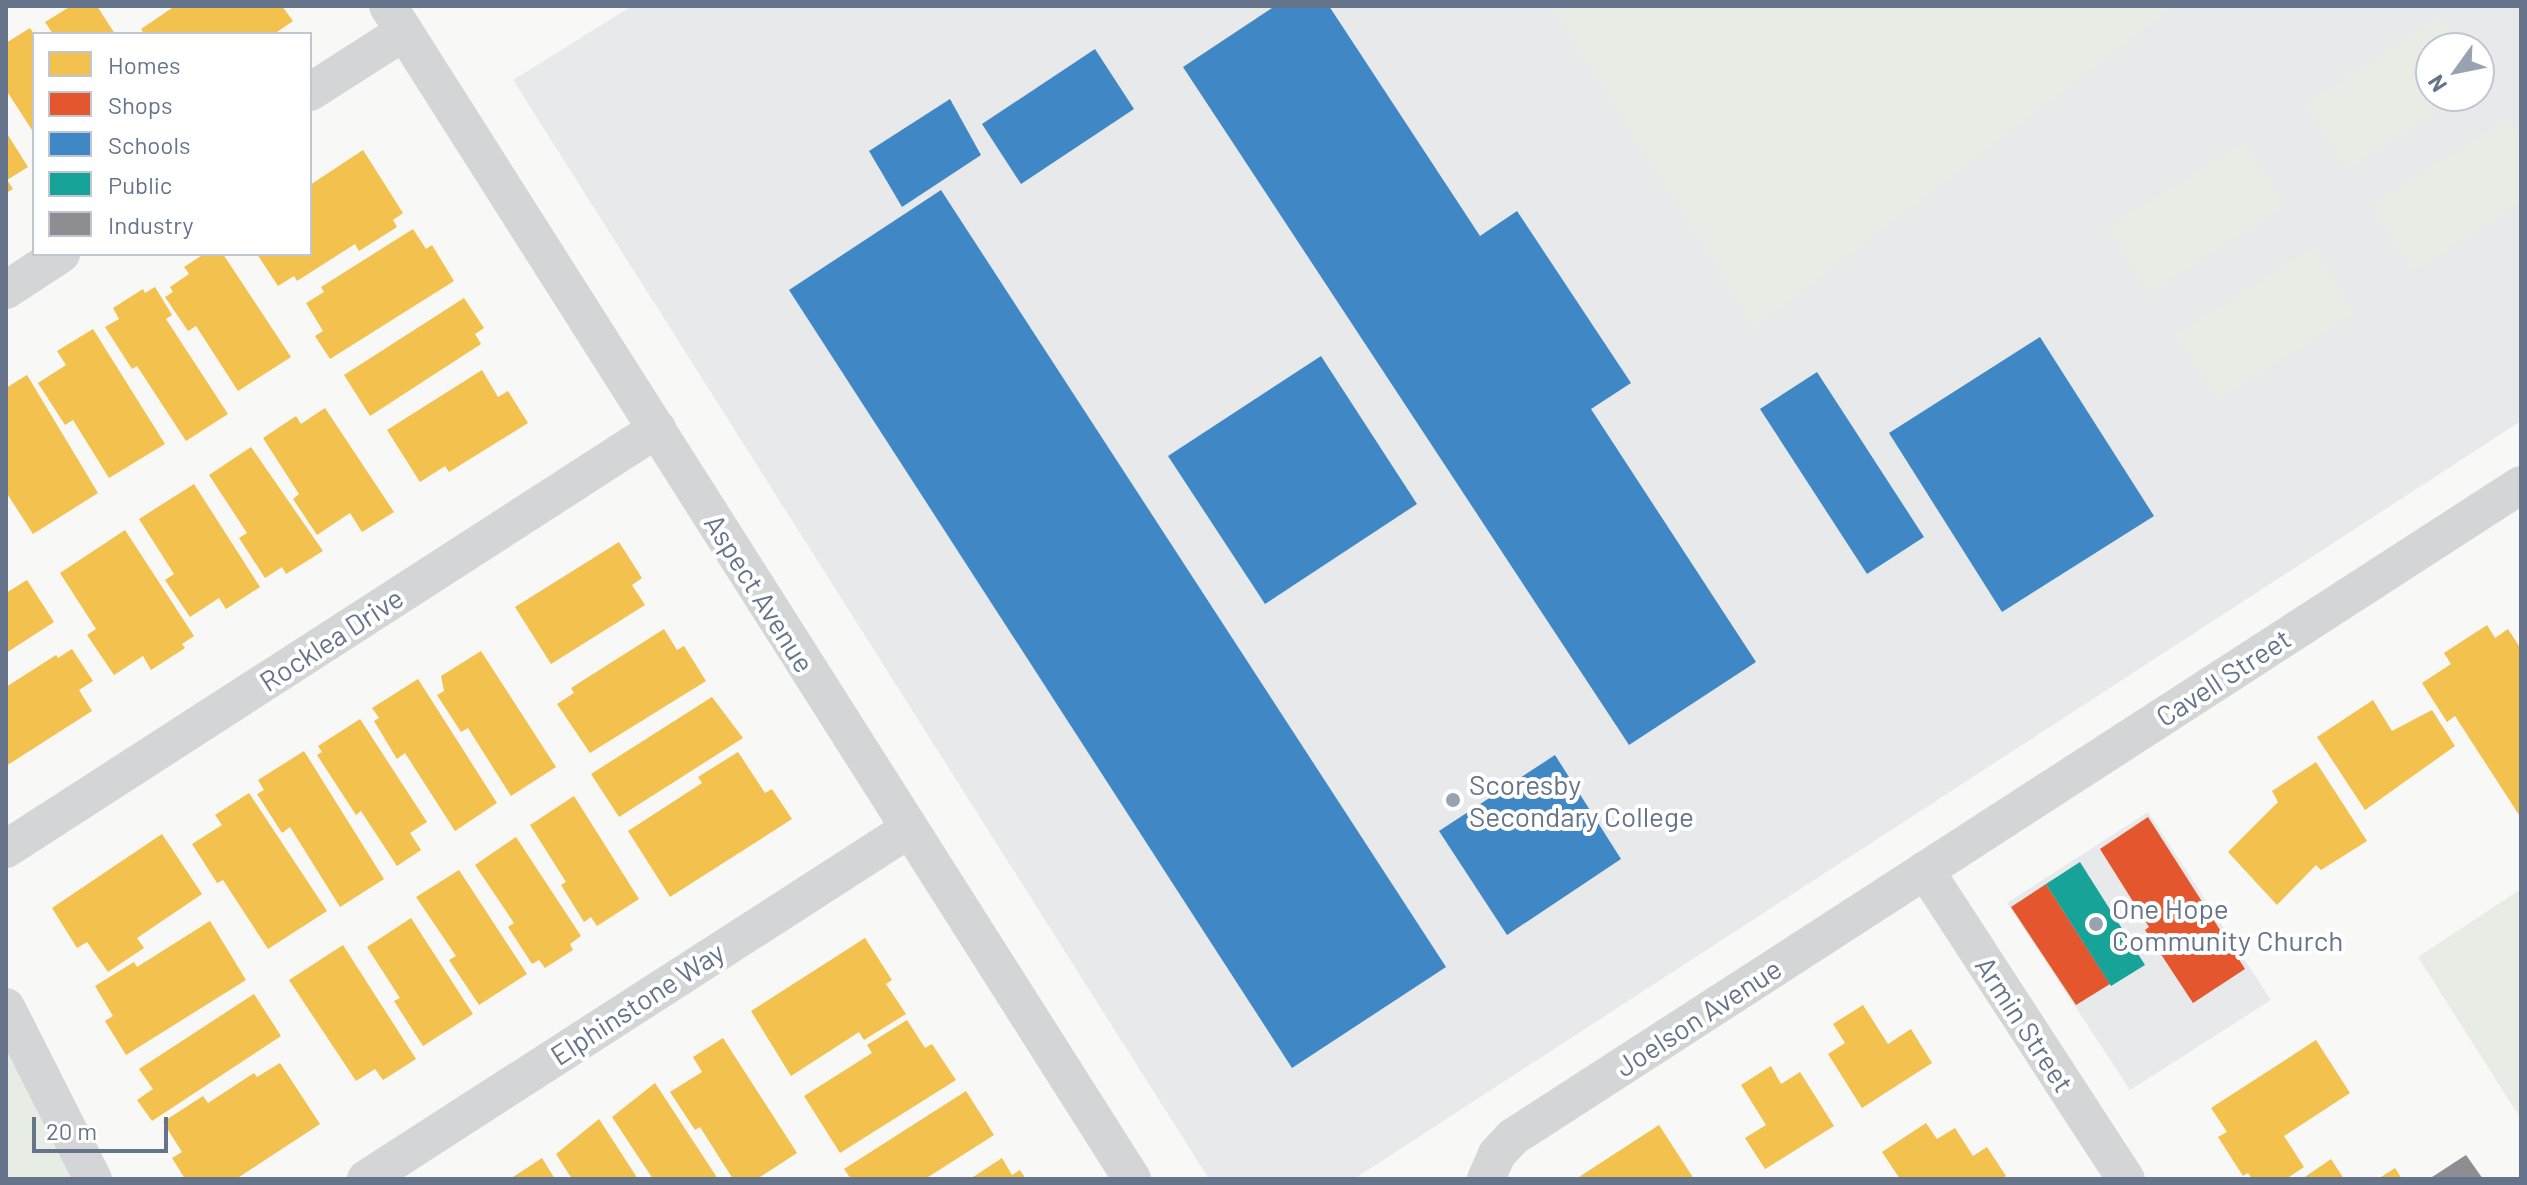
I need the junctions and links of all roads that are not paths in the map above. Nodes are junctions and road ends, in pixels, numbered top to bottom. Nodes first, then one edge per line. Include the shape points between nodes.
1 (396, 19) edge
2 (312, 90) edge
3 (58, 256) edge
4 (6, 290) edge
5 (657, 429) junction
6 (2521, 485) edge
7 (909, 829) junction
8 (6, 849) edge
9 (1925, 870) junction
10 (6, 1007) edge
11 (93, 1179) edge
12 (366, 1179) edge
13 (1132, 1179) edge
14 (1486, 1179) edge
15 (2126, 1179) edge

1 - 2 street
1 - 5 street, Aspect Avenue
3 - 4 street
5 - 7 street, Aspect Avenue
5 - 8 street, Rocklea Drive
6 - 9 street, Cavell Street
7 - 12 street, Elphinstone Way
7 - 13 street, Aspect Avenue
9 - 14 street, Joelson Avenue via 1513,1137 1497,1154
9 - 15 street, Armin Street
10 - 11 street

